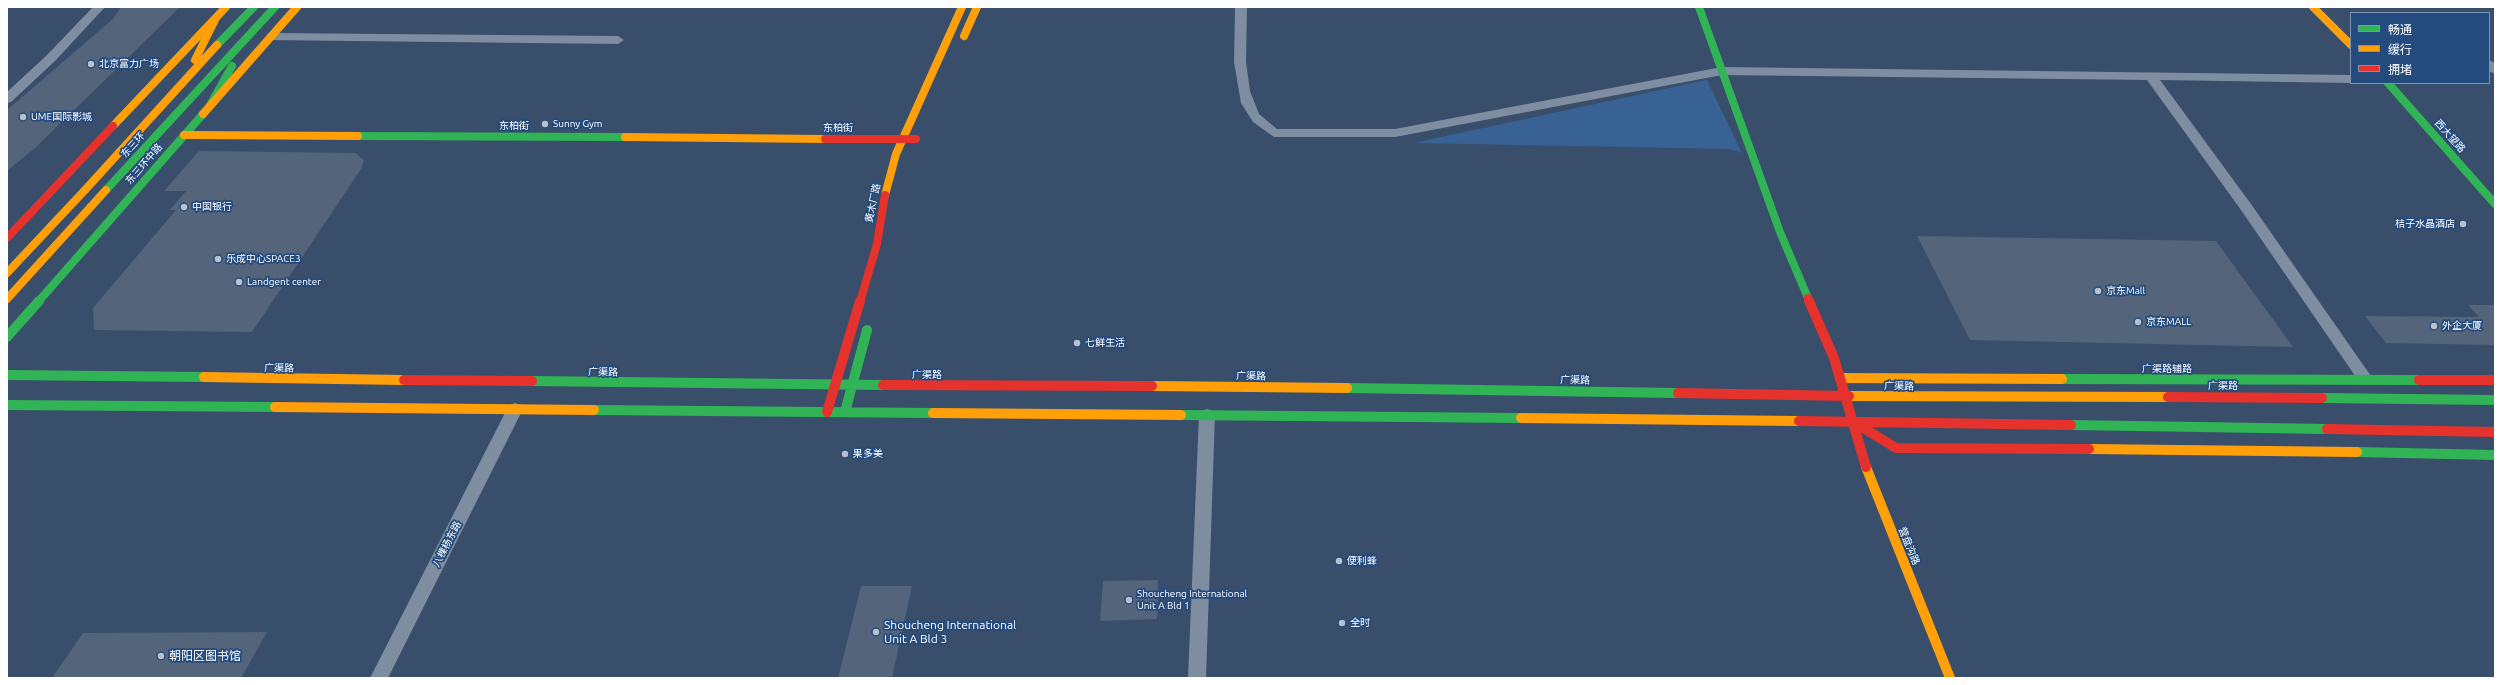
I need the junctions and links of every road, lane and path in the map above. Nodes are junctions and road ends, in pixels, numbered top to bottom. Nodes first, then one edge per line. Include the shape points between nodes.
1 (99, 7) edge
2 (226, 7) edge
3 (254, 7) edge
4 (275, 7) edge
5 (297, 7) edge
6 (962, 7) edge
7 (977, 7) edge
8 (1241, 7) edge
9 (1699, 7) edge
10 (2313, 7) edge
11 (216, 18) junction
12 (251, 34) junction
13 (271, 37) junction
14 (618, 40) dead end
15 (961, 42) dead end
16 (2350, 45) edge
17 (1722, 71) junction
18 (188, 75) junction
19 (2151, 77) junction
20 (2350, 79) edge
21 (2389, 84) edge
22 (7, 99) edge
23 (209, 107) junction
24 (184, 135) junction
25 (902, 139) junction
26 (912, 152) dead end
27 (2495, 204) edge
28 (7, 238) edge
29 (7, 272) edge
30 (64, 272) junction
31 (7, 299) edge
32 (870, 319) dead end
33 (7, 337) edge
34 (7, 375) edge
35 (1840, 378) junction
36 (2365, 378) junction
37 (2407, 380) junction
38 (2495, 380) edge
39 (836, 386) junction
40 (852, 386) junction
41 (2495, 391) edge
42 (1845, 396) junction
43 (2495, 400) edge
44 (7, 405) edge
45 (515, 409) junction
46 (827, 412) junction
47 (845, 412) junction
48 (1207, 415) junction
49 (1852, 421) junction
50 (2495, 432) edge
51 (2495, 455) edge
52 (379, 678) edge
53 (1197, 678) edge
54 (1950, 678) edge

1 - 22 street via 51,58
2 - 11 main road
3 - 18 main road, 东三环
4 - 12 main road, 东三环
5 - 13 main road, 东三环中路
6 - 25 main road, 黄木厂路
7 - 15 main road
8 - 17 street via 1241,74 1245,94 1253,114 1274,133 1395,133
9 - 17 main road, 营盘沟路
10 - 16 main road
11 - 18 main road
11 - 28 main road
12 - 23 main road
12 - 31 main road, 东三环, bridge
13 - 14 street
13 - 23 main road, 东三环中路
17 - 19 street
17 - 35 main road, 营盘沟路 via 1780,232 1834,358
18 - 29 main road, 东三环, bridge
19 - 20 street
19 - 36 street via 2246,207
21 - 27 main road, 西大望路
23 - 24 main road, 东三环中路
24 - 25 main road, 东柏街
24 - 30 main road, 东三环中路
25 - 26 main road, 东柏街 via 918,135
25 - 39 main road, 黄木厂路 via 880,216 877,244
29 - 30 main road
30 - 33 main road, 东三环中路
32 - 40 main road
34 - 39 main road, 广渠路
35 - 36 main road, 广渠路辅路
35 - 42 main road, 营盘沟路
36 - 37 main road, 广渠路辅路
37 - 38 main road, 广渠路辅路
37 - 41 main road via 2452,388
39 - 40 main road, 广渠路
39 - 46 main road, 黄木厂路
40 - 42 main road, 广渠路 via 1214,386
40 - 47 main road
42 - 43 main road, 广渠路
42 - 49 main road, 营盘沟路
44 - 45 main road
45 - 46 main road
45 - 52 street, 八棵杨东路
46 - 47 main road
47 - 48 main road
48 - 49 main road
48 - 53 street
49 - 50 main road
49 - 51 main road via 1896,448
49 - 54 main road, 营盘沟路 via 1864,461

